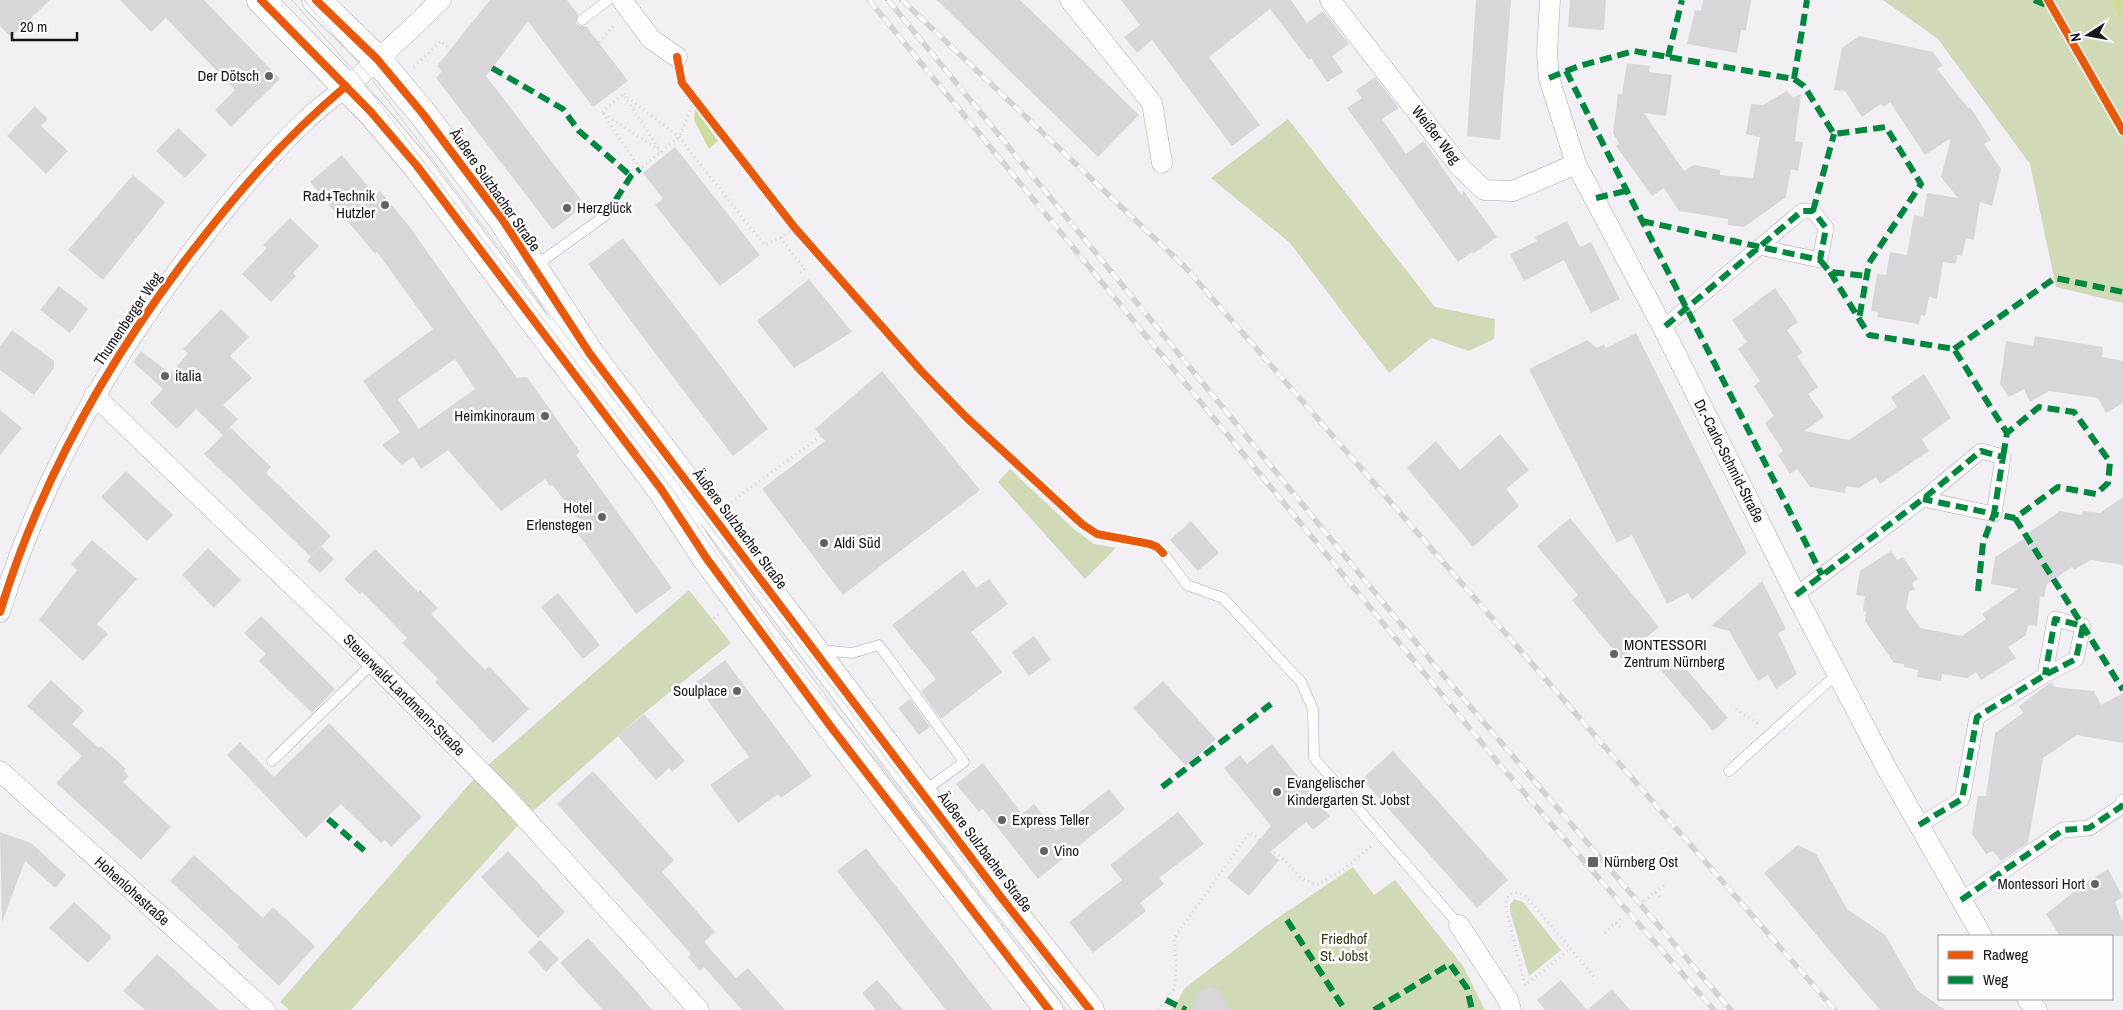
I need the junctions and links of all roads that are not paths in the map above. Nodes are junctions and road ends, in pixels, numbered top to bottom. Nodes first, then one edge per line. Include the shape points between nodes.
1 (261, 0) edge
2 (316, 0) edge
3 (441, 0) edge
4 (608, 0) edge
5 (622, 0) edge
6 (1070, 0) edge
7 (1330, 0) edge
8 (1550, 0) edge
9 (582, 20) dead end
10 (384, 53) junction
11 (677, 57) dead end
12 (346, 86) junction
13 (1162, 162) dead end
14 (1576, 164) junction
15 (606, 215) dead end
16 (1759, 247) dead end
17 (532, 268) junction
18 (1663, 328) junction
19 (94, 396) junction
20 (1923, 499) junction
21 (719, 550) junction
22 (1163, 553) dead end
23 (4, 587) edge
24 (1796, 595) junction
25 (0, 612) edge
26 (812, 649) junction
27 (373, 663) junction
28 (1838, 673) junction
29 (2045, 676) dead end
30 (272, 761) dead end
31 (1729, 771) dead end
32 (0, 772) edge
33 (922, 792) junction
34 (2123, 802) edge
35 (1919, 826) junction
36 (1960, 900) junction
37 (1013, 912) junction
38 (1459, 925) joint
39 (990, 933) junction
40 (1981, 935) edge
41 (1064, 977) junction
42 (2028, 1000) edge
43 (1044, 1003) edge
44 (265, 1010) edge
45 (699, 1010) edge
46 (1090, 1010) edge
47 (1511, 1010) edge
48 (2037, 1010) edge

1 - 12 main road, Äußere Sulzbacher Straße
2 - 10 main road, Äußere Sulzbacher Straße
3 - 10 street, Thumenberger Weg
4 - 9 lane
5 - 11 street via 651,39
6 - 13 street via 1152,103
7 - 14 street, Weißer Weg via 1460,167 1484,190 1513,191
8 - 14 street, Dr.-Carlo-Schmid-Straße via 1549,78
10 - 12 street, Thumenberger Weg
10 - 17 main road, Äußere Sulzbacher Straße
12 - 19 street, Thumenberger Weg via 306,120 230,201 151,306
12 - 21 main road, Äußere Sulzbacher Straße via 390,132 661,489
14 - 18 street, Dr.-Carlo-Schmid-Straße
15 - 17 lane
16 - 18 street
17 - 21 main road, Äußere Sulzbacher Straße via 590,354 712,516
18 - 24 street, Dr.-Carlo-Schmid-Straße
19 - 23 street, Thumenberger Weg via 71,436
19 - 27 street, Steuerwald-Landmann-Straße
20 - 20 street via 1981,451 2003,457 1994,514
20 - 24 street
21 - 26 main road, Äußere Sulzbacher Straße
21 - 39 main road, Äußere Sulzbacher Straße
22 - 38 lane via 1187,585 1224,598 1301,682 1313,709 1314,758
23 - 25 street, Thumenberger Weg
24 - 28 street, Dr.-Carlo-Schmid-Straße
26 - 33 main road, Äußere Sulzbacher Straße
26 - 33 lane via 852,654 879,645 964,762
27 - 30 lane
27 - 45 street, Steuerwald-Landmann-Straße via 506,797
28 - 31 lane
28 - 35 street, Dr.-Carlo-Schmid-Straße
29 - 35 street via 1977,717 1962,799
32 - 44 street, Hohenlohestraße
33 - 37 main road, Äußere Sulzbacher Straße
34 - 36 street via 2122,806 2089,828 2063,830
35 - 36 street, Dr.-Carlo-Schmid-Straße
36 - 40 street, Dr.-Carlo-Schmid-Straße
37 - 39 main road
37 - 41 main road, Äußere Sulzbacher Straße
38 - 47 street via 1508,1000
39 - 43 main road, Äußere Sulzbacher Straße
41 - 43 main road
41 - 46 main road, Äußere Sulzbacher Straße
42 - 48 street

